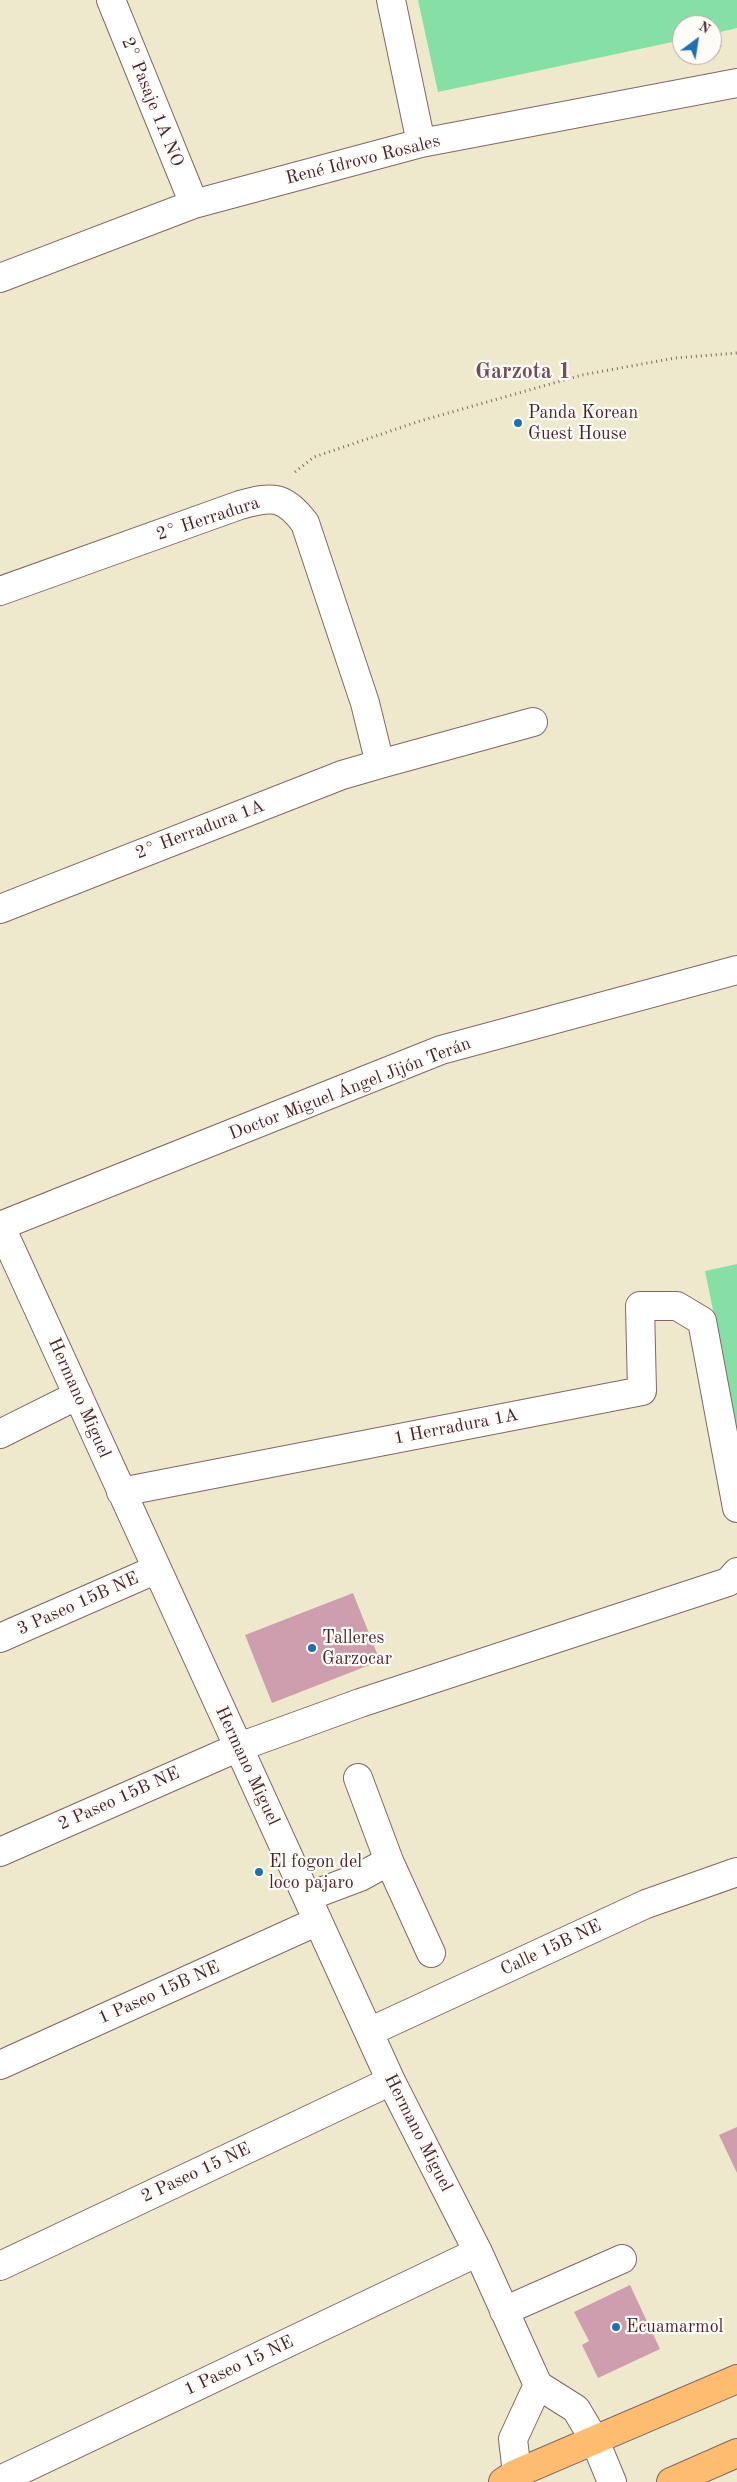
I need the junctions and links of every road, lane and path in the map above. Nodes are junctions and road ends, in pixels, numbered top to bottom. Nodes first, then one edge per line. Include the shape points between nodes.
1 (111, 0) edge
2 (391, 0) edge
3 (737, 83) edge
4 (421, 143) junction
5 (194, 204) junction
6 (0, 278) edge
7 (737, 353) edge
8 (277, 499) junction
9 (0, 591) edge
10 (533, 722) dead end
11 (377, 754) junction
12 (0, 909) edge
13 (737, 970) edge
14 (0, 1226) edge
15 (78, 1396) junction
16 (0, 1434) edge
17 (122, 1492) junction
18 (737, 1508) edge
19 (157, 1569) junction
20 (737, 1572) edge
21 (0, 1638) edge
22 (238, 1747) junction
23 (358, 1778) dead end
24 (0, 1852) edge
25 (389, 1861) junction
26 (737, 1872) edge
27 (313, 1909) junction
28 (431, 1953) dead end
29 (369, 2032) junction
30 (0, 2065) edge
31 (391, 2081) junction
32 (478, 2252) junction
33 (622, 2259) dead end
34 (0, 2266) edge
35 (504, 2311) junction
36 (737, 2379) edge
37 (538, 2385) junction
38 (595, 2441) junction
39 (737, 2453) edge
40 (512, 2479) edge
41 (0, 2480) edge
42 (612, 2482) edge
43 (671, 2482) edge

1 - 5 street, 2° Pasaje 1A NO
2 - 4 street
3 - 4 street, René Idrovo Rosales
4 - 5 street, René Idrovo Rosales
5 - 6 street, René Idrovo Rosales
7 - 8 path via 675,358 582,375 420,421 314,457 289,477
8 - 9 street, 2° Herradura via 240,505
8 - 11 street, 2° Herradura via 295,510 304,523 365,703
10 - 11 street, 2° Herradura 1A
11 - 12 street, 2° Herradura 1A via 342,775
13 - 14 street, Doctor Miguel Ángel Jijón Terán via 441,1050
14 - 15 street, Hermano Miguel
15 - 16 street
15 - 17 street, Hermano Miguel
17 - 18 street, 1 Herradura 1A via 642,1391 640,1306 677,1306 702,1321
17 - 19 street, Hermano Miguel
19 - 21 street, 3 Paseo 15B NE
19 - 22 street, Hermano Miguel
20 - 22 street via 728,1582 360,1703
22 - 24 street, 2 Paseo 15B NE
22 - 27 street, Hermano Miguel
23 - 25 street
25 - 27 street, 1 Paseo 15B NE
25 - 28 street
26 - 29 street, Calle 15B NE via 646,1904
27 - 29 street, Hermano Miguel
27 - 30 street, 1 Paseo 15B NE
29 - 31 street, Hermano Miguel
31 - 32 street, Hermano Miguel
31 - 34 street, 2 Paseo 15 NE
32 - 35 street, Hermano Miguel
32 - 41 street, 1 Paseo 15 NE
33 - 35 street
35 - 37 street, Hermano Miguel
36 - 38 main road
37 - 38 street via 576,2409
37 - 40 street via 512,2438
38 - 40 main road
38 - 42 street
39 - 43 main road

